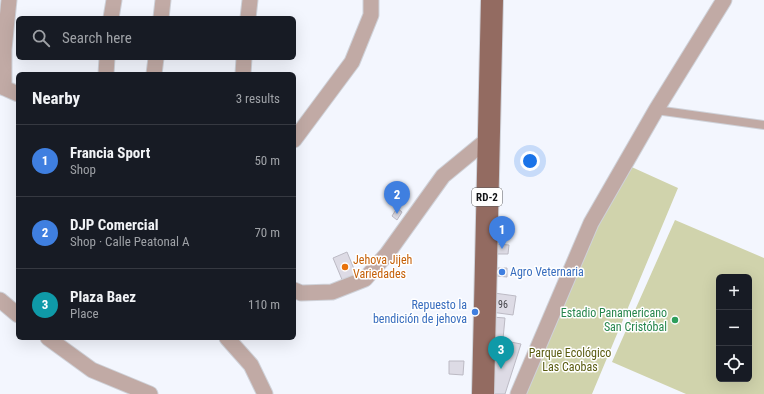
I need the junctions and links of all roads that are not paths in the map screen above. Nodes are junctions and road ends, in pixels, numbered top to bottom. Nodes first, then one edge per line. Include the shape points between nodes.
1 (9, 0) edge
2 (114, 0) edge
3 (163, 0) edge
4 (250, 0) edge
5 (371, 0) edge
6 (492, 0) edge
7 (724, 0) edge
8 (111, 16) edge
9 (161, 16) edge
10 (248, 16) edge
11 (107, 60) edge
12 (156, 60) edge
13 (244, 60) edge
14 (106, 72) edge
15 (154, 72) edge
16 (243, 72) edge
17 (2, 87) edge
18 (16, 93) edge
19 (656, 110) junction
20 (764, 125) edge
21 (296, 137) edge
22 (488, 139) junction
23 (296, 291) edge
24 (0, 300) edge
25 (16, 313) edge
26 (51, 340) edge
27 (229, 340) edge
28 (150, 394) edge
29 (265, 394) edge
30 (483, 394) edge
31 (518, 394) edge

1 - 17 street
2 - 8 street
3 - 9 street
4 - 10 street
5 - 21 street via 371,15 352,62
6 - 22 main road, RD-2
7 - 19 street
11 - 14 street
12 - 15 street
13 - 16 street
17 - 18 street
19 - 20 lane
19 - 31 street via 591,223
22 - 23 street via 443,176 387,254 365,279 332,292 302,293
22 - 30 main road, RD-2
24 - 25 street
26 - 28 street via 92,370
27 - 29 street via 251,365

